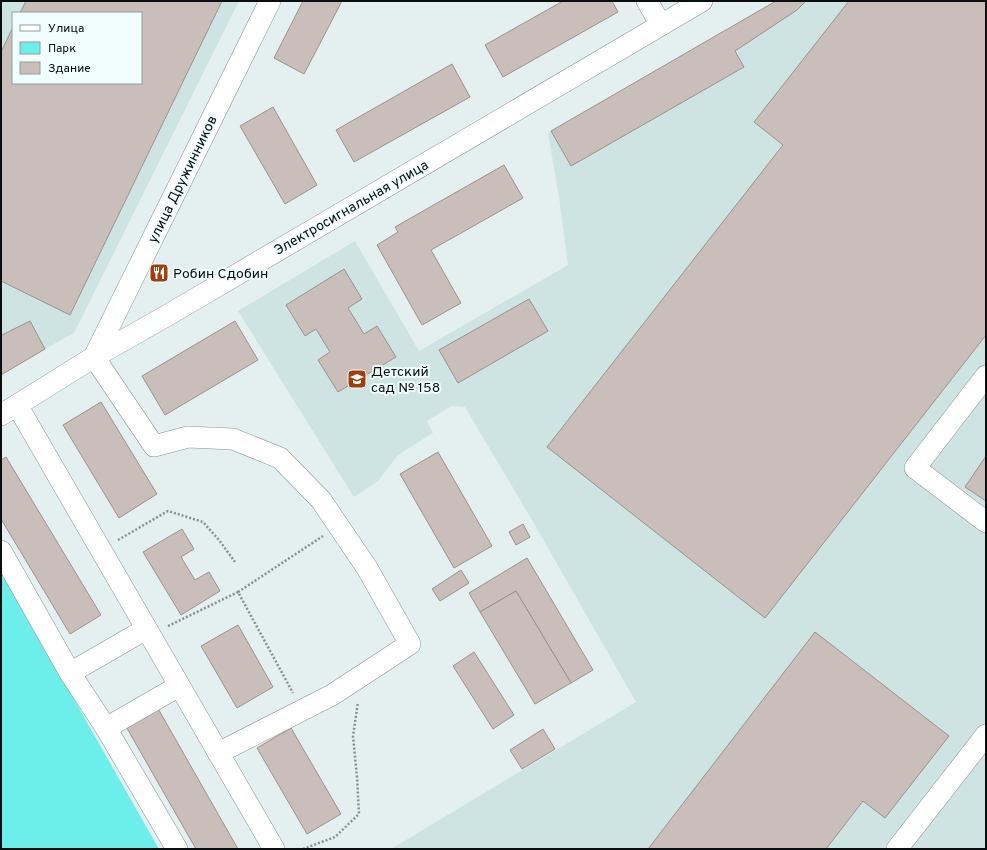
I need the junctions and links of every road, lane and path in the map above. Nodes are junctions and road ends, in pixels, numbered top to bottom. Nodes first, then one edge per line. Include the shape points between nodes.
1 (270, 1) edge
2 (647, 1) edge
3 (702, 1) edge
4 (661, 25) junction
5 (94, 357) junction
6 (986, 376) edge
7 (9, 410) edge
8 (986, 522) edge
9 (339, 526) junction
10 (1, 551) edge
11 (101, 551) junction
12 (234, 562) dead end
13 (238, 592) junction
14 (148, 632) junction
15 (70, 673) junction
16 (179, 686) junction
17 (359, 696) dead end
18 (302, 710) junction
19 (106, 728) junction
20 (986, 735) edge
21 (218, 753) junction
22 (177, 849) edge
23 (274, 849) edge
24 (303, 849) edge
25 (897, 849) edge

1 - 5 street, улица Дружинников
2 - 4 street
3 - 4 street, Электросигнальная улица
4 - 5 street, Электросигнальная улица
5 - 7 street, Электросигнальная улица
5 - 9 street via 154,446 188,437 233,439 280,458 321,500
6 - 8 street via 915,468
7 - 11 street
9 - 13 path
9 - 18 street via 367,568 410,644 332,695
10 - 15 street
11 - 12 path via 168,511 203,522
11 - 14 street
13 - 14 path
13 - 18 path
14 - 15 street
14 - 16 street
15 - 19 street
16 - 19 street
16 - 21 street
17 - 24 path via 353,736 359,814 335,837
18 - 21 street
19 - 22 street
20 - 25 street
21 - 23 street

